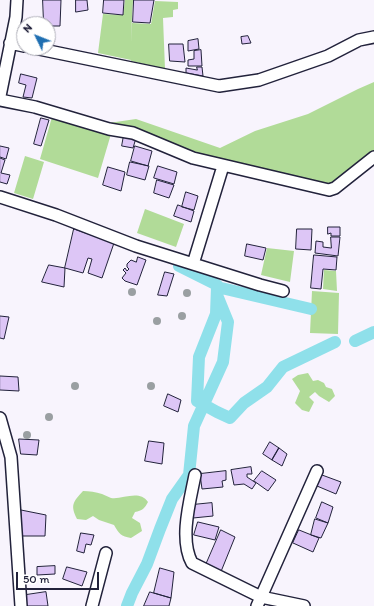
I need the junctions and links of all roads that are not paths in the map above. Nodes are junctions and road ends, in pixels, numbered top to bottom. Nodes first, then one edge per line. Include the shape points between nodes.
1 (17, 0) edge
2 (374, 37) edge
3 (10, 43) junction
4 (16, 44) edge
5 (56, 52) edge
6 (0, 96) edge
7 (0, 100) edge
8 (374, 157) edge
9 (223, 166) junction
10 (0, 197) edge
11 (193, 264) junction
12 (284, 291) dead end
13 (0, 418) edge
14 (316, 471) dead end
15 (195, 475) dead end
16 (106, 553) dead end
17 (259, 602) edge
18 (21, 606) edge
19 (92, 606) edge
20 (304, 606) edge

1 - 3 street
2 - 5 street via 359,40 328,56 259,80 220,86
3 - 4 street
3 - 6 street
7 - 9 street via 35,107 109,129 133,132 193,158
8 - 9 street via 329,190
9 - 11 street
10 - 11 street
11 - 12 street
13 - 18 street via 11,457
14 - 17 street
15 - 17 street via 187,514 188,556 192,563
16 - 19 street
17 - 20 street

